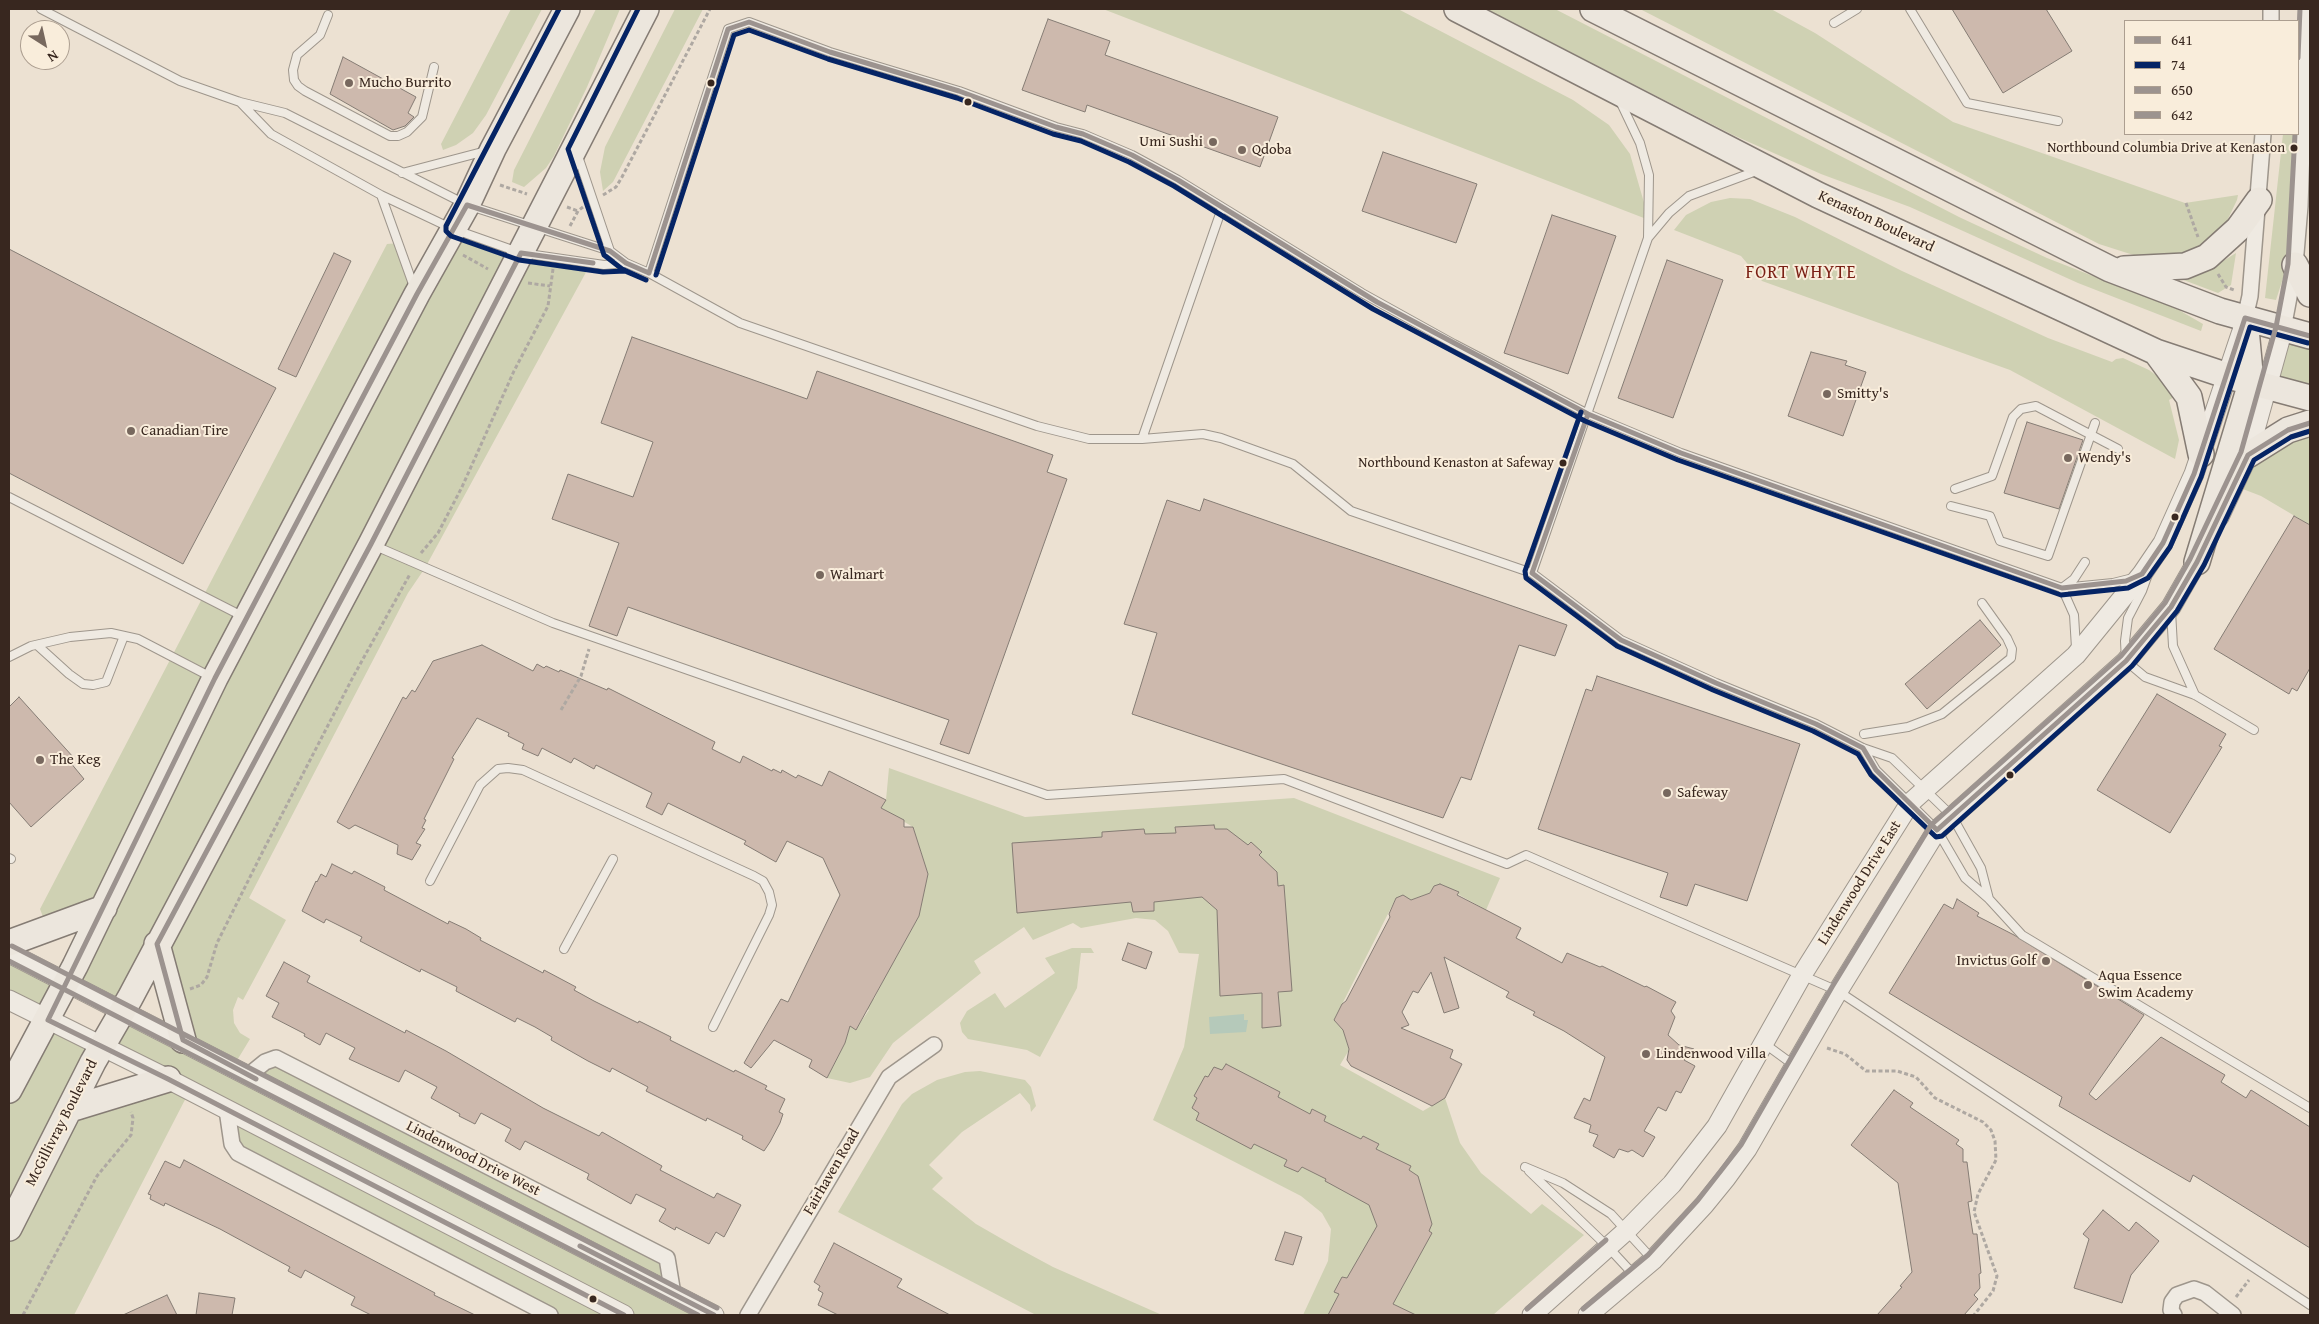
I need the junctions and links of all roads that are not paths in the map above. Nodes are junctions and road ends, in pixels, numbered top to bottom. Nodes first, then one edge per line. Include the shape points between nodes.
1 (41, 9) edge
2 (567, 9) edge
3 (646, 9) edge
4 (1457, 9) edge
5 (1594, 9) edge
6 (1857, 9) edge
7 (1910, 9) edge
8 (2307, 9) edge
9 (328, 14) dead end
10 (1834, 23) dead end
11 (434, 67) dead end
12 (1615, 91) junction
13 (240, 102) junction
14 (2058, 121) dead end
15 (2263, 135) edge
16 (493, 149) junction
17 (575, 149) junction
18 (1764, 168) junction
19 (402, 173) junction
20 (381, 194) junction
21 (2259, 200) junction
22 (467, 205) junction
23 (1222, 208) junction
24 (534, 227) junction
25 (449, 237) junction
26 (1648, 238) junction
27 (610, 251) junction
28 (521, 253) junction
29 (626, 263) junction
30 (2295, 265) junction
31 (2110, 270) junction
32 (649, 273) junction
33 (417, 294) junction
34 (2310, 294) edge
35 (2245, 318) junction
36 (2283, 329) junction
37 (2310, 336) edge
38 (2156, 352) junction
39 (2249, 382) junction
40 (2310, 398) edge
41 (1588, 414) junction
42 (2310, 423) edge
43 (2095, 424) dead end
44 (2091, 435) junction
45 (1142, 439) junction
46 (2118, 449) dead end
47 (2201, 454) junction
48 (2248, 455) junction
49 (1955, 489) dead end
50 (9, 497) edge
51 (1951, 506) dead end
52 (372, 544) junction
53 (2084, 562) dead end
54 (2197, 562) junction
55 (2145, 570) junction
56 (1532, 573) junction
57 (2062, 588) junction
58 (1982, 603) dead end
59 (2171, 607) junction
60 (246, 618) junction
61 (124, 636) junction
62 (37, 645) junction
63 (2076, 654) junction
64 (9, 658) edge
65 (2126, 661) junction
66 (215, 678) junction
67 (2194, 695) junction
68 (2254, 730) dead end
69 (1864, 734) dead end
70 (1863, 748) junction
71 (1925, 790) junction
72 (1910, 803) junction
73 (1952, 816) junction
74 (1937, 830) junction
75 (613, 858) dead end
76 (430, 881) dead end
77 (1989, 899) junction
78 (104, 908) junction
79 (9, 942) edge
80 (157, 944) junction
81 (564, 949) dead end
82 (9, 953) edge
83 (1802, 975) junction
84 (67, 983) junction
85 (1838, 991) junction
86 (9, 1000) edge
87 (122, 1010) junction
88 (48, 1020) junction
89 (713, 1027) dead end
90 (182, 1040) junction
91 (1765, 1044) junction
92 (934, 1045) dead end
93 (100, 1047) junction
94 (1795, 1066) junction
95 (11, 1072) edge
96 (249, 1075) junction
97 (168, 1079) junction
98 (2310, 1108) edge
99 (70, 1109) junction
100 (227, 1110) junction
101 (9, 1228) edge
102 (1626, 1231) junction
103 (1609, 1248) junction
104 (1653, 1260) junction
105 (1634, 1276) junction
106 (673, 1294) junction
107 (2310, 1305) edge
108 (2230, 1312) edge
109 (550, 1315) edge
110 (624, 1315) edge
111 (714, 1315) edge
112 (748, 1315) edge
113 (1532, 1315) edge
114 (1588, 1315) edge
115 (2174, 1315) edge

1 - 13 lane via 180,81
2 - 16 main road
3 - 17 main road, McGillivray Boulevard
4 - 12 main road, Kenaston Boulevard
5 - 31 main road
6 - 10 lane
7 - 14 lane via 1966,103
8 - 30 street
9 - 11 lane via 320,35 295,60 294,80 306,92 390,136 407,132 422,117
12 - 18 main road, Kenaston Boulevard
12 - 26 lane via 1640,143 1647,167 1650,188
13 - 19 lane via 285,112
13 - 20 lane via 271,134
15 - 21 street
16 - 19 lane
16 - 22 main road
17 - 24 main road, McGillivray Boulevard
17 - 27 lane
18 - 26 lane via 1689,196
18 - 38 main road, Kenaston Boulevard
19 - 22 lane
20 - 25 lane
20 - 33 lane
21 - 31 main road via 2238,229 2207,257 2185,266
21 - 35 street
22 - 24 lane
22 - 25 main road
23 - 32 lane via 1132,155 1083,134 959,91 830,52 749,22 728,30
23 - 41 lane via 1377,302
23 - 45 lane
24 - 27 lane
24 - 28 main road, McGillivray Boulevard
25 - 28 lane
25 - 33 main road
26 - 41 lane
27 - 29 lane
28 - 29 lane via 604,265
28 - 52 main road, McGillivray Boulevard
29 - 32 lane
30 - 34 main road
30 - 36 street
31 - 35 main road
32 - 45 lane via 740,323 1037,426 1088,439
33 - 60 main road
35 - 36 main road
35 - 39 main road
36 - 37 main road
36 - 39 street, Lindenwood Drive East
38 - 39 main road, Kenaston Boulevard
38 - 47 main road via 2189,397
39 - 40 main road, Kenaston Boulevard
39 - 47 street, Lindenwood Drive East
39 - 48 street, Lindenwood Drive East
39 - 54 main road
41 - 56 lane
41 - 57 lane via 1681,453
42 - 48 main road via 2288,430
43 - 44 lane
44 - 46 lane
44 - 49 lane via 2036,406 2021,409 2013,417 1992,476
44 - 51 lane via 2048,556 2000,541 1990,516
45 - 56 lane via 1203,434 1221,438 1293,464 1351,511
47 - 55 street, Lindenwood Drive East via 2163,543
48 - 54 street, Lindenwood Drive East
50 - 60 lane
52 - 80 main road, McGillivray Boulevard
52 - 83 lane via 553,623 1047,795 1284,779 1506,864 1526,855
53 - 57 lane via 2074,579
54 - 59 street, Lindenwood Drive East
55 - 57 lane via 2120,582
55 - 63 street, Lindenwood Drive East
55 - 65 lane via 2142,592 2126,630
56 - 70 lane via 1621,640 1816,724
57 - 63 lane via 2074,616
58 - 69 lane via 2007,638 2012,648 2011,658 1942,714 1908,727
59 - 65 street, Lindenwood Drive East
59 - 67 lane via 2173,646
60 - 66 main road
61 - 62 lane via 111,633 70,637
61 - 62 lane via 106,682 93,685 83,684 69,674
61 - 66 lane via 138,639
62 - 64 lane
63 - 71 street, Lindenwood Drive East
65 - 67 lane via 2152,680
65 - 73 street, Lindenwood Drive East
66 - 78 main road
67 - 68 lane
70 - 71 lane via 1892,758
70 - 72 lane via 1876,770
71 - 72 street, Lindenwood Drive East
71 - 73 lane
72 - 74 lane
72 - 83 street, Lindenwood Drive East
73 - 74 street, Lindenwood Drive East
73 - 77 lane via 1980,868
74 - 77 lane via 1965,878
74 - 85 street, Lindenwood Drive East
75 - 81 lane
76 - 89 lane via 480,785 498,769 508,768 522,770 754,876 763,882 772,905
77 - 98 lane via 2022,935
78 - 79 main road
78 - 84 main road
80 - 87 main road, McGillivray Boulevard
80 - 90 main road
82 - 84 street, Lindenwood Drive West
83 - 85 lane
83 - 91 street, Lindenwood Drive East
84 - 87 street, Lindenwood Drive West
84 - 88 main road
85 - 94 street, Lindenwood Drive East
85 - 107 lane
86 - 88 street
87 - 90 street, Lindenwood Drive West
87 - 93 main road, McGillivray Boulevard
88 - 93 street
88 - 95 main road
90 - 96 street, Lindenwood Drive West
91 - 94 lane
91 - 102 street, Lindenwood Drive East via 1717,1126 1672,1184
92 - 112 street, Fairhaven Road via 889,1077
93 - 97 street
93 - 99 main road, McGillivray Boulevard
94 - 104 street, Lindenwood Drive East via 1747,1149 1726,1178
96 - 106 street, Lindenwood Drive West
96 - 106 street, Lindenwood Drive West via 276,1058 667,1258
97 - 99 main road
97 - 100 street
99 - 101 main road, McGillivray Boulevard
100 - 109 street via 232,1144 238,1153
100 - 110 street
102 - 103 street, Lindenwood Drive East
102 - 103 lane via 1611,1214 1563,1183 1526,1168
102 - 104 lane
103 - 105 lane
103 - 113 street, Lindenwood Drive East
104 - 105 street, Lindenwood Drive East
105 - 114 street, Lindenwood Drive East
106 - 111 street, Lindenwood Drive West
108 - 115 street via 2205,1293 2194,1289 2185,1290 2172,1302

